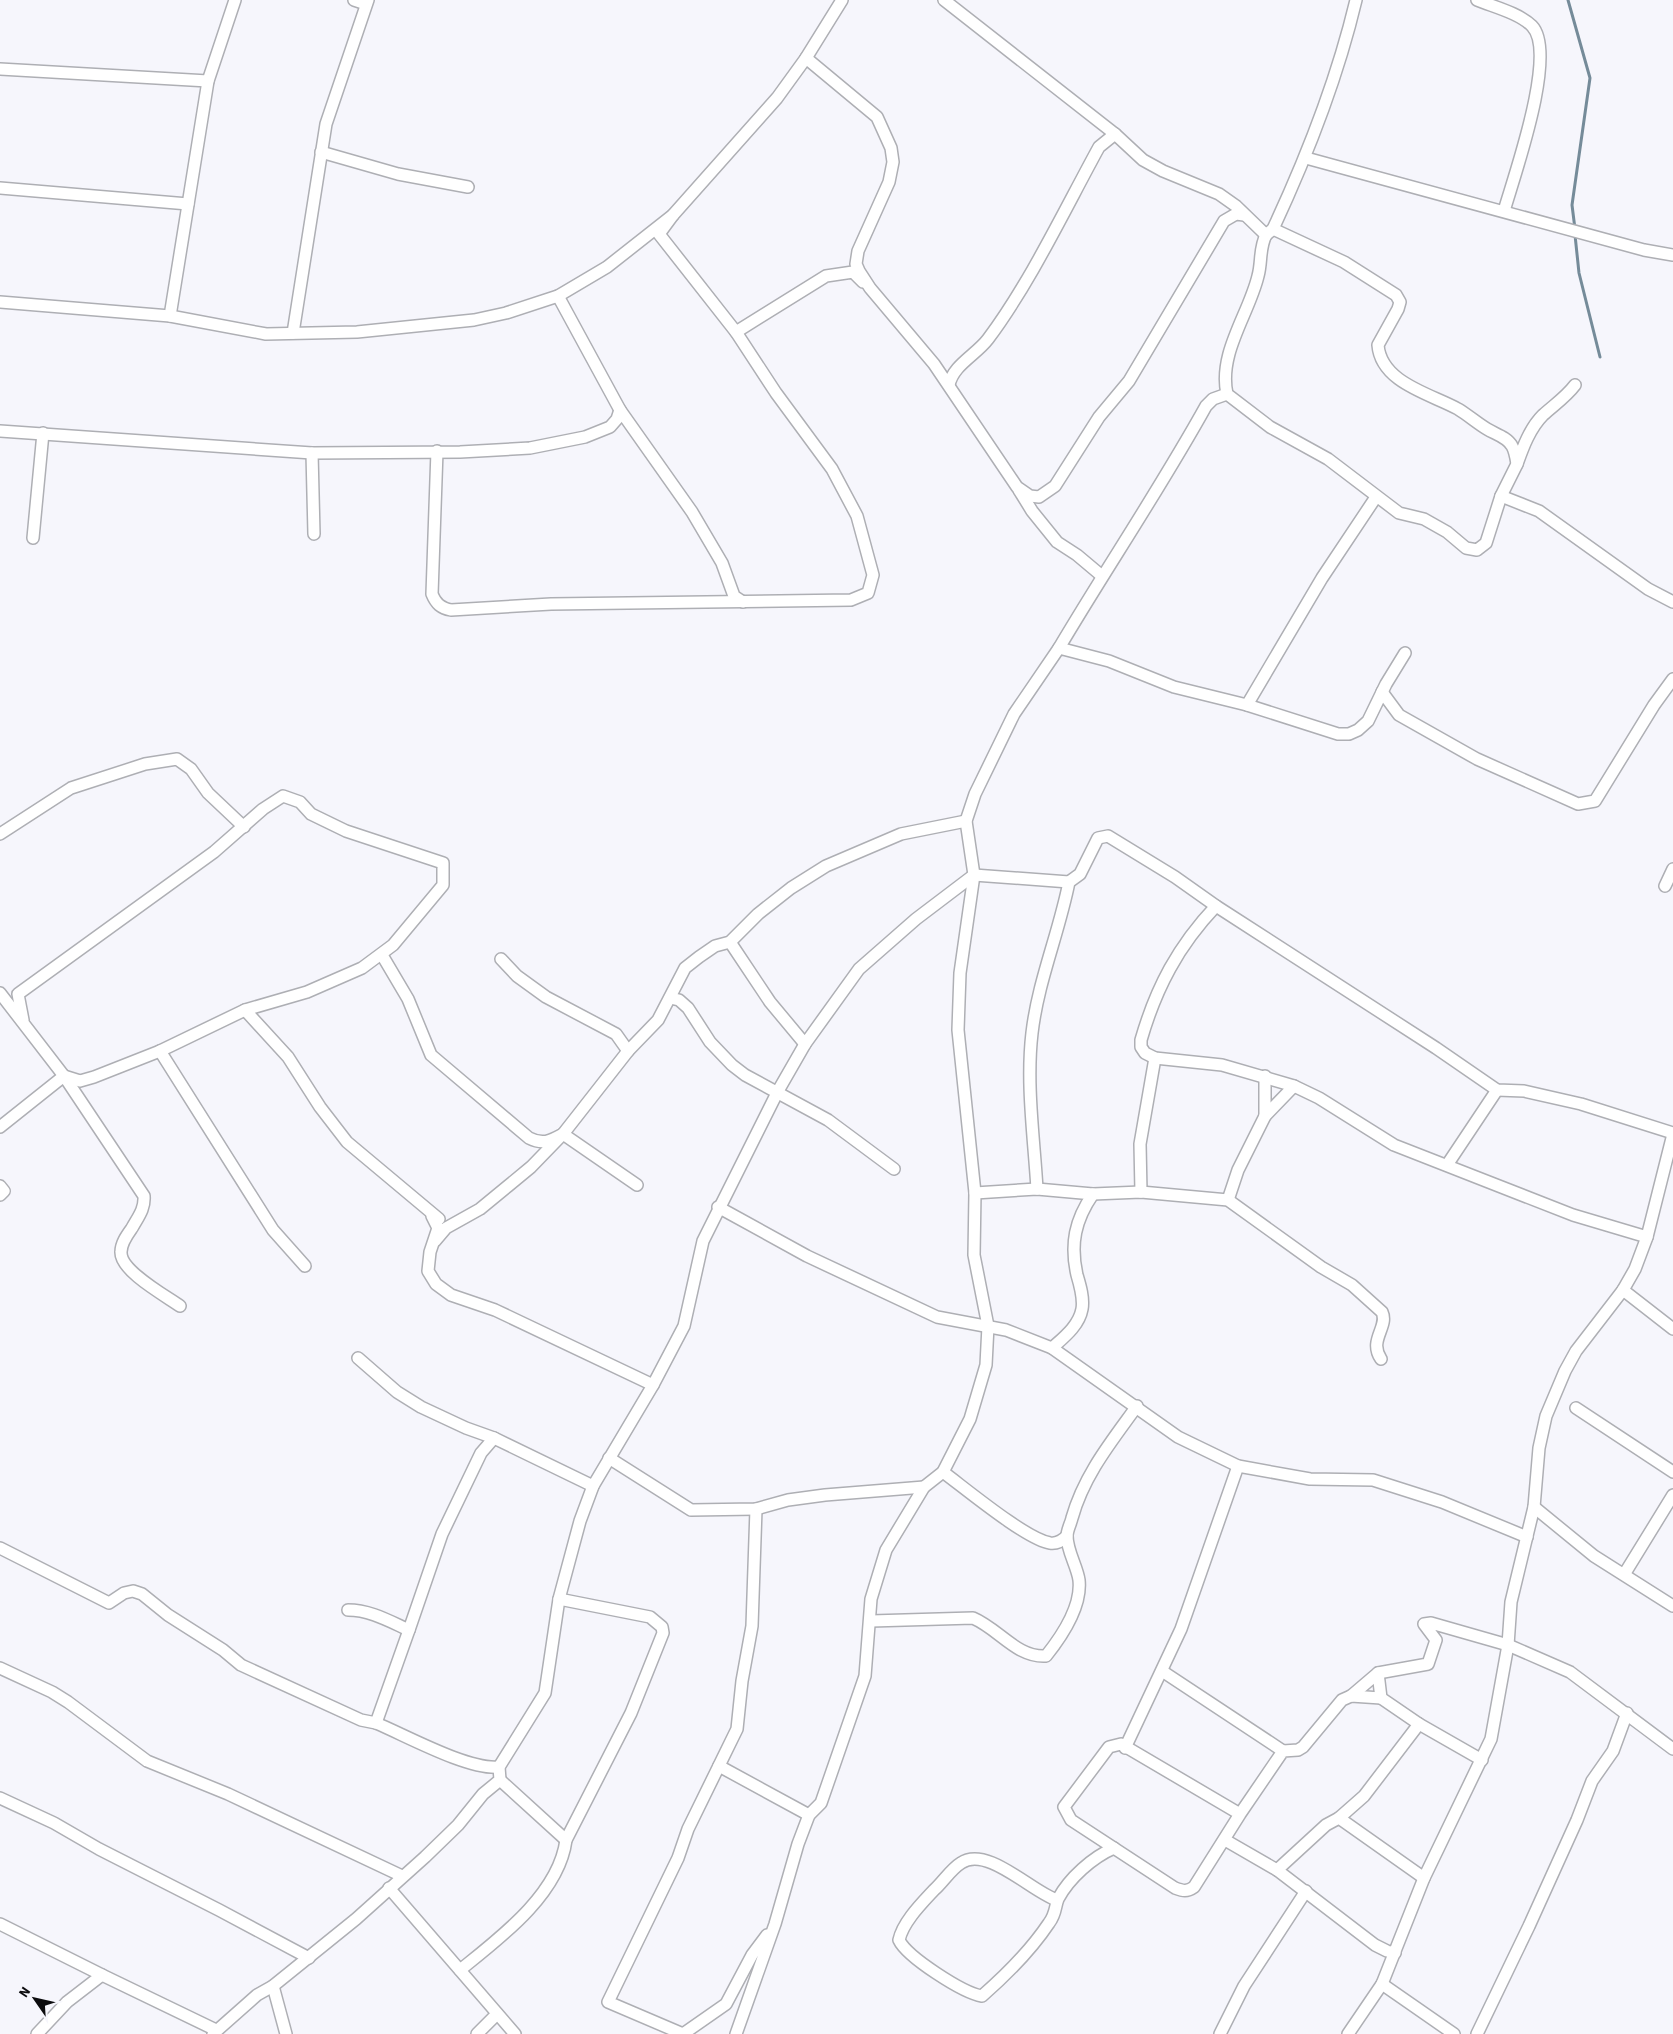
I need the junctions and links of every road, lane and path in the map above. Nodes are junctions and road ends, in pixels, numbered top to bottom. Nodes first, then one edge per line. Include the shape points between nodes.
1 (235, 0) edge
2 (354, 0) edge
3 (842, 0) edge
4 (944, 0) edge
5 (1356, 0) edge
6 (1477, 0) edge
7 (367, 2) edge
8 (806, 58) junction
9 (0, 69) edge
10 (208, 81) junction
11 (1115, 134) junction
12 (321, 152) junction
13 (1306, 158) junction
14 (468, 186) dead end
15 (0, 188) edge
16 (188, 204) junction
17 (1504, 211) junction
18 (673, 215) junction
19 (1244, 215) junction
20 (1270, 232) junction
21 (659, 234) junction
22 (644, 238) junction
23 (1673, 255) edge
24 (870, 288) junction
25 (558, 296) junction
26 (0, 302) edge
27 (170, 316) junction
28 (736, 332) junction
29 (292, 333) junction
30 (934, 364) junction
31 (956, 369) junction
32 (949, 385) junction
33 (1575, 385) dead end
34 (1227, 394) junction
35 (620, 410) junction
36 (0, 431) edge
37 (43, 433) junction
38 (437, 451) junction
39 (312, 453) junction
40 (1517, 464) junction
41 (1017, 487) junction
42 (1501, 496) junction
43 (1376, 497) junction
44 (314, 534) dead end
45 (33, 538) dead end
46 (1102, 576) junction
47 (743, 602) junction
48 (1673, 602) edge
49 (1059, 648) junction
50 (1405, 652) dead end
51 (1673, 679) edge
52 (1382, 692) junction
53 (1247, 705) junction
54 (966, 821) junction
55 (244, 827) junction
56 (0, 834) edge
57 (1673, 870) edge
58 (974, 875) junction
59 (1069, 882) junction
60 (1665, 886) dead end
61 (1216, 906) junction
62 (730, 942) junction
63 (382, 955) junction
64 (501, 959) dead end
65 (0, 993) edge
66 (670, 998) junction
67 (244, 1010) junction
68 (22, 1020) junction
69 (805, 1044) junction
70 (160, 1051) junction
71 (628, 1051) junction
72 (1155, 1058) junction
73 (64, 1076) junction
74 (1265, 1076) junction
75 (1294, 1086) junction
76 (1497, 1090) junction
77 (778, 1091) junction
78 (1265, 1116) junction
79 (0, 1128) edge
80 (563, 1134) junction
81 (1673, 1134) edge
82 (1447, 1166) junction
83 (894, 1169) dead end
84 (637, 1185) dead end
85 (0, 1186) edge
86 (1037, 1189) junction
87 (1141, 1192) junction
88 (974, 1193) junction
89 (0, 1194) edge
90 (1093, 1194) junction
91 (1228, 1200) junction
92 (718, 1207) junction
93 (432, 1216) junction
94 (456, 1222) junction
95 (1647, 1237) junction
96 (435, 1241) junction
97 (305, 1266) dead end
98 (1623, 1290) junction
99 (180, 1306) dead end
100 (988, 1326) junction
101 (1673, 1328) edge
102 (1052, 1348) junction
103 (358, 1358) dead end
104 (1381, 1360) dead end
105 (653, 1385) junction
106 (1137, 1406) junction
107 (1576, 1408) dead end
108 (494, 1438) junction
109 (609, 1458) junction
110 (1238, 1466) junction
111 (943, 1472) junction
112 (1673, 1472) edge
113 (593, 1486) junction
114 (924, 1487) junction
115 (1673, 1495) edge
116 (1534, 1507) junction
117 (756, 1509) junction
118 (1067, 1536) junction
119 (1527, 1537) junction
120 (0, 1548) edge
121 (1625, 1573) junction
122 (559, 1599) junction
123 (1673, 1606) edge
124 (348, 1610) dead end
125 (871, 1621) junction
126 (409, 1630) junction
127 (1508, 1645) junction
128 (0, 1668) edge
129 (1162, 1671) junction
130 (1378, 1673) junction
131 (1351, 1696) junction
132 (1381, 1698) junction
133 (1627, 1713) junction
134 (376, 1724) junction
135 (1419, 1724) junction
136 (1125, 1748) junction
137 (1673, 1749) edge
138 (1284, 1751) junction
139 (1482, 1760) junction
140 (719, 1766) junction
141 (499, 1767) junction
142 (500, 1780) junction
143 (0, 1798) edge
144 (809, 1814) junction
145 (1240, 1814) junction
146 (1339, 1818) junction
147 (566, 1840) junction
148 (1225, 1840) junction
149 (1114, 1848) junction
150 (1278, 1870) junction
151 (402, 1876) junction
152 (1424, 1878) junction
153 (389, 1888) junction
154 (1306, 1891) junction
155 (1057, 1900) junction
156 (0, 1924) edge
157 (775, 1924) junction
158 (1395, 1953) junction
159 (309, 1958) junction
160 (460, 1970) junction
161 (102, 1976) junction
162 (1382, 1984) junction
163 (273, 1986) junction
164 (497, 2014) junction
165 (214, 2032) edge
166 (37, 2034) edge
167 (286, 2034) edge
168 (477, 2034) edge
169 (514, 2034) edge
170 (736, 2034) edge
171 (1220, 2034) edge
172 (1348, 2034) edge
173 (1454, 2034) edge
174 (1477, 2034) edge

1 - 10 street
2 - 7 street
3 - 8 street
4 - 11 street
5 - 13 street via 1342,57
6 - 17 street via 1523,19 1534,27 1542,52 1534,104
7 - 12 street via 326,124
8 - 18 street via 777,98
8 - 24 street via 877,117 891,148 893,162 888,182 858,250 856,264
9 - 10 street
10 - 16 street
11 - 19 street via 1143,160 1219,194
11 - 31 street via 1099,147 1003,317 974,355
12 - 14 street via 398,174
12 - 29 street
13 - 17 street
13 - 20 street
15 - 16 street
16 - 27 street
17 - 23 street
18 - 21 street
18 - 22 street
19 - 20 street
19 - 41 street via 1236,214 1224,221 1129,381 1099,417 1055,486 1039,497 1030,496
20 - 34 street via 1262,242 1258,276 1225,370
20 - 40 street via 1338,259 1396,295 1400,302 1398,309 1378,345 1382,363 1425,395 1458,409 1508,441
21 - 22 street via 654,234 648,241
21 - 28 street
22 - 25 street via 606,267
24 - 28 street via 853,272 826,276
24 - 30 street
25 - 29 street via 474,320 357,332
25 - 35 street
26 - 27 street
27 - 29 street via 266,334
28 - 47 street via 832,469 857,516 873,575 868,593 860,598
30 - 31 street
30 - 32 street
31 - 32 street
32 - 41 street
33 - 40 street via 1542,417 1524,445
34 - 43 street via 1270,427 1328,459
34 - 46 street via 1213,399 1206,406 1156,493
35 - 38 street via 610,427 585,437 530,448
35 - 47 street via 692,512 722,563 734,596
36 - 37 street
37 - 39 street
37 - 45 street
38 - 39 street
38 - 47 street via 432,594 434,601 443,608
39 - 44 street
40 - 42 street
41 - 46 street via 1047,532
42 - 43 street via 1486,543 1478,550 1466,548 1447,532 1424,519 1399,513
42 - 48 street via 1539,511 1648,589
43 - 53 street via 1322,578
46 - 49 street
49 - 53 street via 1109,661 1174,686
49 - 54 street via 1014,714 975,794
50 - 52 street
51 - 52 street via 1595,801 1578,804 1477,758 1399,715
52 - 53 street via 1368,721 1349,734 1320,729
54 - 58 street
54 - 62 street via 900,834 826,866 758,914
55 - 56 street via 208,793 191,769 177,759 146,764 71,788
55 - 63 street via 283,796 300,802 310,814 346,832 443,864 443,885
55 - 68 street via 18,994
57 - 60 street
58 - 59 street
58 - 69 street via 873,954 838,995
58 - 88 street via 960,973 958,1030
59 - 61 street via 1080,874 1098,838 1108,836
59 - 86 street via 1032,1033
61 - 72 street via 1185,943 1157,991 1141,1040 1145,1053
61 - 76 street
62 - 66 street via 715,946 685,968
62 - 69 street via 770,1002
63 - 67 street via 362,968 315,989
63 - 80 street via 408,999 431,1055 529,1138 539,1143 549,1142
64 - 71 street via 517,976 546,997 616,1034
65 - 68 street
66 - 71 street via 658,1020
66 - 77 street via 680,1000 688,1008 710,1042 732,1065
67 - 70 street
67 - 93 street via 288,1057 347,1142
68 - 73 street
69 - 77 street
70 - 73 street via 80,1081
70 - 97 street via 273,1230
71 - 80 street
72 - 74 street via 1222,1064
72 - 87 street via 1140,1144
73 - 79 street
73 - 99 street via 144,1196 145,1204 123,1241 120,1253 123,1262 138,1278
74 - 75 street
74 - 78 street
75 - 78 street
75 - 82 street via 1394,1145
76 - 81 street via 1524,1091 1581,1104
76 - 82 street
77 - 83 street via 828,1120
77 - 92 street
78 - 91 street via 1238,1170
80 - 84 street
80 - 94 street via 508,1186 480,1209
81 - 95 street
82 - 95 street via 1573,1215
85 - 89 street via 4,1191
86 - 88 street
86 - 90 street
87 - 90 street
87 - 91 street
88 - 100 street via 973,1240
90 - 102 street via 1084,1208 1073,1239 1082,1310 1071,1331
91 - 104 street via 1321,1267 1352,1285 1382,1312 1384,1317 1375,1346
92 - 100 street via 808,1256 936,1317
92 - 105 street via 703,1242 684,1326
93 - 94 street via 447,1224
93 - 96 street via 438,1228
94 - 96 street
95 - 98 street
96 - 105 street via 428,1271 436,1284 451,1295 512,1318
98 - 101 street
98 - 116 street via 1576,1351 1546,1416 1539,1448
100 - 102 street
100 - 111 street via 986,1365 978,1395 970,1419
102 - 106 street
103 - 108 street via 397,1392 421,1407
105 - 109 street
106 - 110 street via 1178,1437
106 - 118 street via 1084,1483
107 - 112 street
108 - 113 street
108 - 126 street via 481,1453 442,1534
109 - 113 street
109 - 117 street via 691,1510
110 - 119 street via 1310,1479 1373,1480 1450,1505
110 - 129 street via 1181,1629
111 - 114 street
111 - 118 street via 1026,1532 1051,1544
113 - 122 street
114 - 117 street via 825,1495
114 - 125 street via 886,1550 871,1599
115 - 121 street
116 - 119 street
116 - 121 street via 1594,1556
117 - 140 street via 752,1626 737,1730
118 - 125 street via 1079,1582 1078,1598 1071,1618 1046,1656 1033,1657 1021,1651 973,1618
119 - 127 street via 1511,1602
120 - 134 street via 71,1582 103,1602 109,1603 133,1591 142,1594 241,1665 340,1712
121 - 123 street
122 - 141 street via 545,1694
122 - 147 street via 650,1617 662,1627 663,1633 631,1712
124 - 126 street via 376,1615
125 - 144 street via 865,1676 821,1803
126 - 134 street
127 - 130 street via 1431,1623 1424,1624 1436,1640 1428,1664
127 - 133 street via 1570,1672
127 - 139 street via 1491,1739
128 - 151 street via 68,1702 148,1761 228,1794
129 - 136 street
129 - 138 street
130 - 131 street
130 - 132 street
131 - 132 street
131 - 138 street via 1336,1706 1303,1747
132 - 135 street
133 - 137 street
133 - 174 street via 1613,1751 1592,1781 1530,1926
134 - 141 street via 471,1764
135 - 139 street
135 - 146 street via 1364,1796
136 - 145 street
136 - 149 street via 1121,1744 1109,1747 1064,1808 1071,1820
138 - 145 street
139 - 152 street
140 - 144 street
140 - 157 street via 608,2002 683,2034 726,2004 752,1955
141 - 142 street
142 - 147 street
142 - 151 street via 483,1794 452,1831
143 - 159 street via 54,1823
144 - 157 street
145 - 148 street
146 - 150 street via 1326,1825
146 - 152 street
147 - 160 street via 561,1863 537,1900
148 - 149 street via 1194,1887 1184,1891
148 - 150 street
149 - 155 street via 1098,1855 1082,1869
150 - 154 street
151 - 153 street
152 - 158 street
153 - 159 street
153 - 160 street
154 - 158 street via 1375,1944
154 - 171 street via 1244,1986
155 - 155 street via 1057,1909 1050,1922 982,1996 954,1986 908,1952 899,1940 901,1930 930,1894 962,1862 976,1858 1001,1867
156 - 161 street
157 - 170 street
158 - 162 street
159 - 163 street
160 - 164 street
161 - 165 street
161 - 166 street via 67,2002
162 - 172 street
162 - 173 street
163 - 165 street via 257,1995
163 - 167 street
164 - 168 street
164 - 169 street

